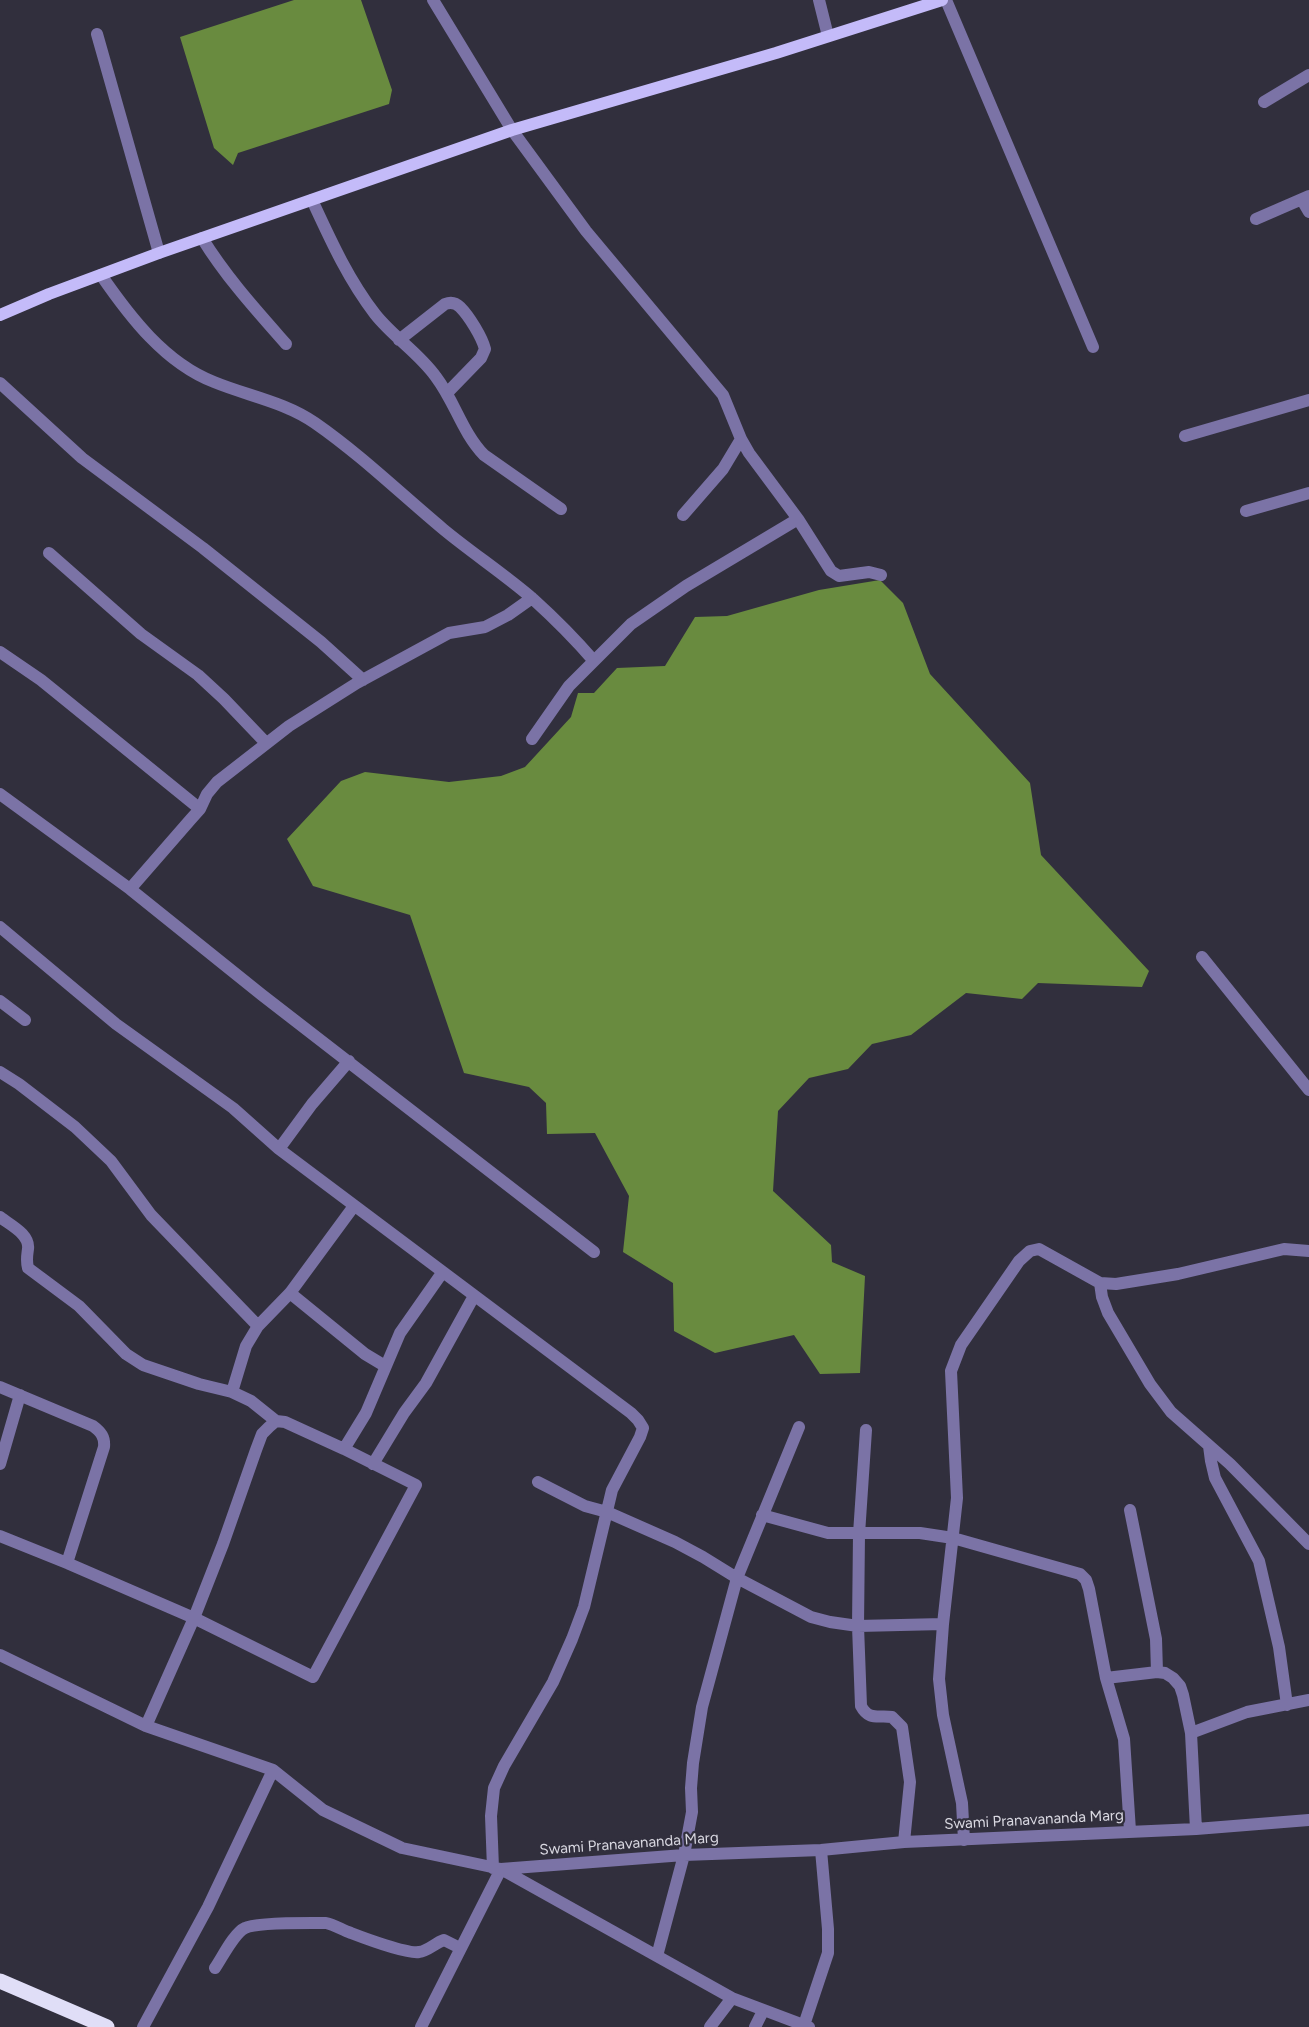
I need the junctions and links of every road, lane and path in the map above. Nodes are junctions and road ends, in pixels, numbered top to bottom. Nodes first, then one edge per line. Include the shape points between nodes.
1 (433, 0) edge
2 (819, 0) edge
3 (942, 0) edge
4 (946, 0) edge
5 (97, 34) dead end
6 (828, 36) junction
7 (1309, 75) edge
8 (1264, 102) dead end
9 (512, 130) junction
10 (1306, 198) edge
11 (312, 200) junction
12 (1309, 212) edge
13 (1256, 219) dead end
14 (202, 238) junction
15 (159, 253) junction
16 (101, 275) junction
17 (0, 315) edge
18 (399, 340) junction
19 (286, 344) dead end
20 (1093, 347) dead end
21 (0, 383) edge
22 (447, 393) junction
23 (1308, 403) edge
24 (1185, 436) dead end
25 (741, 439) junction
26 (1309, 493) edge
27 (561, 509) dead end
28 (1246, 510) dead end
29 (683, 516) dead end
30 (798, 519) junction
31 (49, 553) dead end
32 (881, 575) dead end
33 (532, 598) junction
34 (0, 652) edge
35 (594, 660) junction
36 (363, 680) junction
37 (532, 739) dead end
38 (266, 743) junction
39 (0, 794) edge
40 (200, 809) junction
41 (130, 889) junction
42 (0, 927) edge
43 (1202, 957) dead end
44 (0, 1001) edge
45 (26, 1020) dead end
46 (349, 1062) junction
47 (0, 1072) edge
48 (1309, 1090) edge
49 (279, 1149) junction
50 (354, 1206) junction
51 (0, 1217) edge
52 (1309, 1251) edge
53 (594, 1252) dead end
54 (442, 1272) junction
55 (1100, 1283) junction
56 (290, 1293) junction
57 (474, 1296) junction
58 (258, 1326) junction
59 (385, 1366) junction
60 (0, 1387) edge
61 (232, 1392) junction
62 (20, 1395) junction
63 (276, 1421) junction
64 (799, 1426) dead end
65 (866, 1430) dead end
66 (1209, 1446) junction
67 (344, 1449) junction
68 (0, 1464) edge
69 (373, 1464) junction
70 (538, 1482) dead end
71 (1130, 1510) dead end
72 (607, 1512) junction
73 (762, 1515) junction
74 (859, 1534) junction
75 (0, 1536) edge
76 (953, 1538) junction
77 (1309, 1544) edge
78 (67, 1563) junction
79 (737, 1578) junction
80 (194, 1618) junction
81 (943, 1624) junction
82 (858, 1626) junction
83 (0, 1655) edge
84 (1157, 1672) junction
85 (1106, 1678) junction
86 (1309, 1700) edge
87 (1288, 1705) junction
88 (146, 1726) junction
89 (1191, 1733) junction
90 (273, 1770) junction
91 (1309, 1820) edge
92 (1196, 1829) junction
93 (1130, 1831) junction
94 (964, 1840) junction
95 (904, 1842) junction
96 (821, 1850) junction
97 (684, 1855) junction
98 (497, 1869) junction
99 (460, 1948) junction
100 (657, 1956) junction
101 (215, 1968) dead end
102 (0, 1981) edge
103 (732, 1998) junction
104 (763, 2011) junction
105 (425, 2025) edge
106 (806, 2026) edge
107 (107, 2027) edge
108 (142, 2027) edge
109 (710, 2027) edge
110 (755, 2027) edge

1 - 9 street
2 - 6 street
3 - 6 main road
4 - 20 street
5 - 15 street
6 - 9 main road
7 - 8 street
9 - 11 main road
9 - 25 street via 586,231 723,395
10 - 12 street
10 - 13 street
11 - 14 main road
11 - 18 street via 356,287
14 - 15 main road
14 - 19 street via 240,292
15 - 16 main road
16 - 17 main road
16 - 33 street via 124,309 183,365 212,382 294,410 315,423
18 - 22 street via 435,376
18 - 22 street via 445,304 451,302 459,306 485,349 481,358
21 - 36 street via 82,458 203,548 321,642
22 - 27 street via 465,433 484,455
23 - 24 street
25 - 29 street via 723,470
25 - 30 street
26 - 28 street
30 - 32 street via 832,571 839,576 869,572
30 - 35 street via 678,591 631,624
31 - 38 street via 142,634 198,675
33 - 35 street
33 - 36 street via 485,626 449,633
34 - 40 street via 49,686
35 - 37 street via 569,686
36 - 38 street
38 - 40 street via 217,782
39 - 41 street
40 - 41 street
41 - 46 street
42 - 49 street via 116,1024 233,1108
43 - 48 street
44 - 45 street
46 - 49 street
46 - 53 street
47 - 58 street via 75,1128 111,1161 151,1215
49 - 50 street
50 - 54 street
50 - 56 street
51 - 61 street via 27,1238 29,1247 25,1259 28,1268 79,1306 126,1354 143,1365
52 - 55 street via 1284,1249 1178,1274 1116,1284
54 - 57 street
54 - 59 street via 400,1333
55 - 66 street via 1108,1313 1150,1384 1171,1412
55 - 76 street via 1048,1253 1039,1249 1030,1251 1019,1261 961,1345 951,1371 957,1498
56 - 58 street
56 - 59 street via 365,1354
57 - 69 street via 429,1377
57 - 72 street via 638,1420 643,1428 612,1490
58 - 61 street via 246,1346
59 - 67 street via 366,1413
60 - 62 street
61 - 63 street via 251,1401
62 - 68 street
62 - 78 street via 93,1426 104,1439
63 - 67 street via 285,1422
63 - 80 street via 262,1434
64 - 73 street
65 - 74 street
66 - 77 street
66 - 87 street via 1216,1478 1259,1561 1279,1647
67 - 69 street
69 - 80 street via 416,1485 313,1677
70 - 72 street via 585,1506
71 - 84 street via 1156,1639
72 - 79 street via 674,1542
72 - 98 street via 584,1607 572,1639 553,1682 494,1788 491,1816
73 - 74 street via 828,1533
73 - 79 street
74 - 76 street via 920,1533
74 - 82 street
75 - 78 street
76 - 81 street
76 - 85 street via 1080,1574 1089,1589
78 - 80 street
79 - 82 street via 811,1617
79 - 97 street via 702,1707 693,1763 692,1812
80 - 88 street
81 - 82 street
81 - 94 street via 940,1694 962,1803
82 - 95 street via 861,1706 869,1716 892,1717 902,1727 910,1782
83 - 88 street, Swami Pranavananda Marg
84 - 85 street
84 - 89 street via 1166,1673 1180,1686
85 - 93 street via 1124,1739
86 - 87 street
87 - 89 street via 1247,1712
88 - 90 street, Swami Pranavananda Marg
89 - 92 street
90 - 98 street, Swami Pranavananda Marg via 323,1810 402,1848
90 - 108 street via 208,1907
91 - 92 street, Swami Pranavananda Marg
92 - 93 street, Swami Pranavananda Marg
93 - 94 street, Swami Pranavananda Marg
94 - 95 street, Swami Pranavananda Marg
95 - 96 street, Swami Pranavananda Marg
96 - 97 street, Swami Pranavananda Marg
96 - 106 street via 828,1953
97 - 98 street, Swami Pranavananda Marg
97 - 100 street
98 - 99 street
98 - 100 street
99 - 101 street via 444,1940 427,1950 414,1952 326,1922 245,1927
99 - 105 street
100 - 103 street
102 - 107 highway
103 - 104 street
103 - 109 street
104 - 106 street
104 - 110 street

